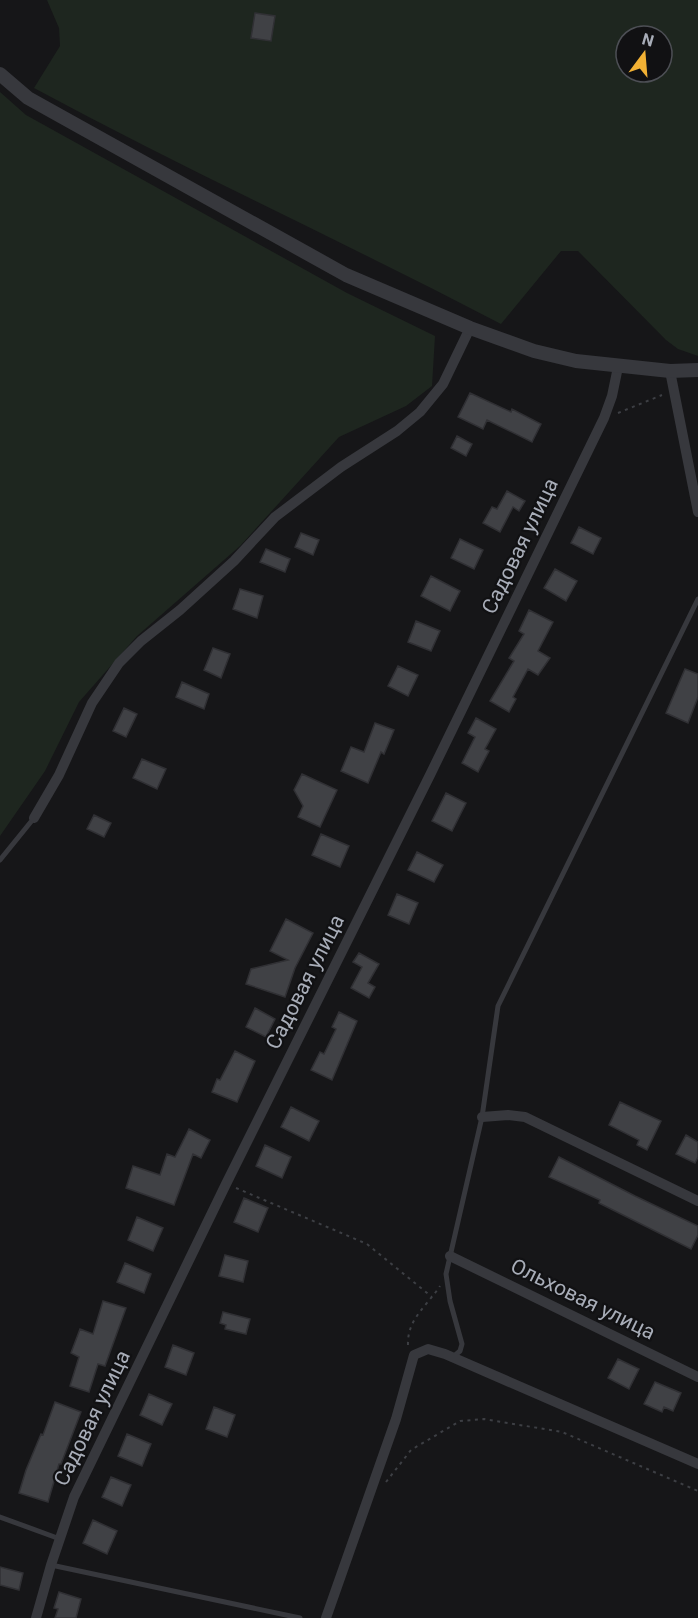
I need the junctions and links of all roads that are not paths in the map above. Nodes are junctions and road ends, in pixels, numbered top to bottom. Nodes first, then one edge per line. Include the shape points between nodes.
1 (0, 74) edge
2 (470, 328) junction
3 (618, 367) junction
4 (698, 370) edge
5 (670, 371) junction
6 (698, 512) edge
7 (698, 599) edge
8 (34, 818) joint
9 (0, 860) edge
10 (482, 1117) junction
11 (698, 1200) edge
12 (450, 1256) junction
13 (453, 1357) junction
14 (698, 1377) edge
15 (698, 1464) edge
16 (0, 1517) edge
17 (60, 1539) junction
18 (51, 1565) junction
19 (36, 1618) edge
20 (300, 1618) edge
21 (326, 1618) edge

1 - 2 street via 28,98 346,275
2 - 3 street via 534,351
2 - 8 street via 443,384 420,412 274,517 234,561 119,663 92,703
3 - 5 street
3 - 17 street, Садовая улица via 604,418 74,1497
4 - 5 street
5 - 6 street
7 - 10 lane via 498,1006
8 - 9 lane
10 - 11 street via 525,1117
10 - 12 lane
12 - 13 lane via 446,1274 462,1344
12 - 14 street, Ольховая улица
13 - 15 street
13 - 21 street via 428,1349 414,1355 396,1419
16 - 17 lane
17 - 18 street, Садовая улица
18 - 19 street, Садовая улица
18 - 20 lane

